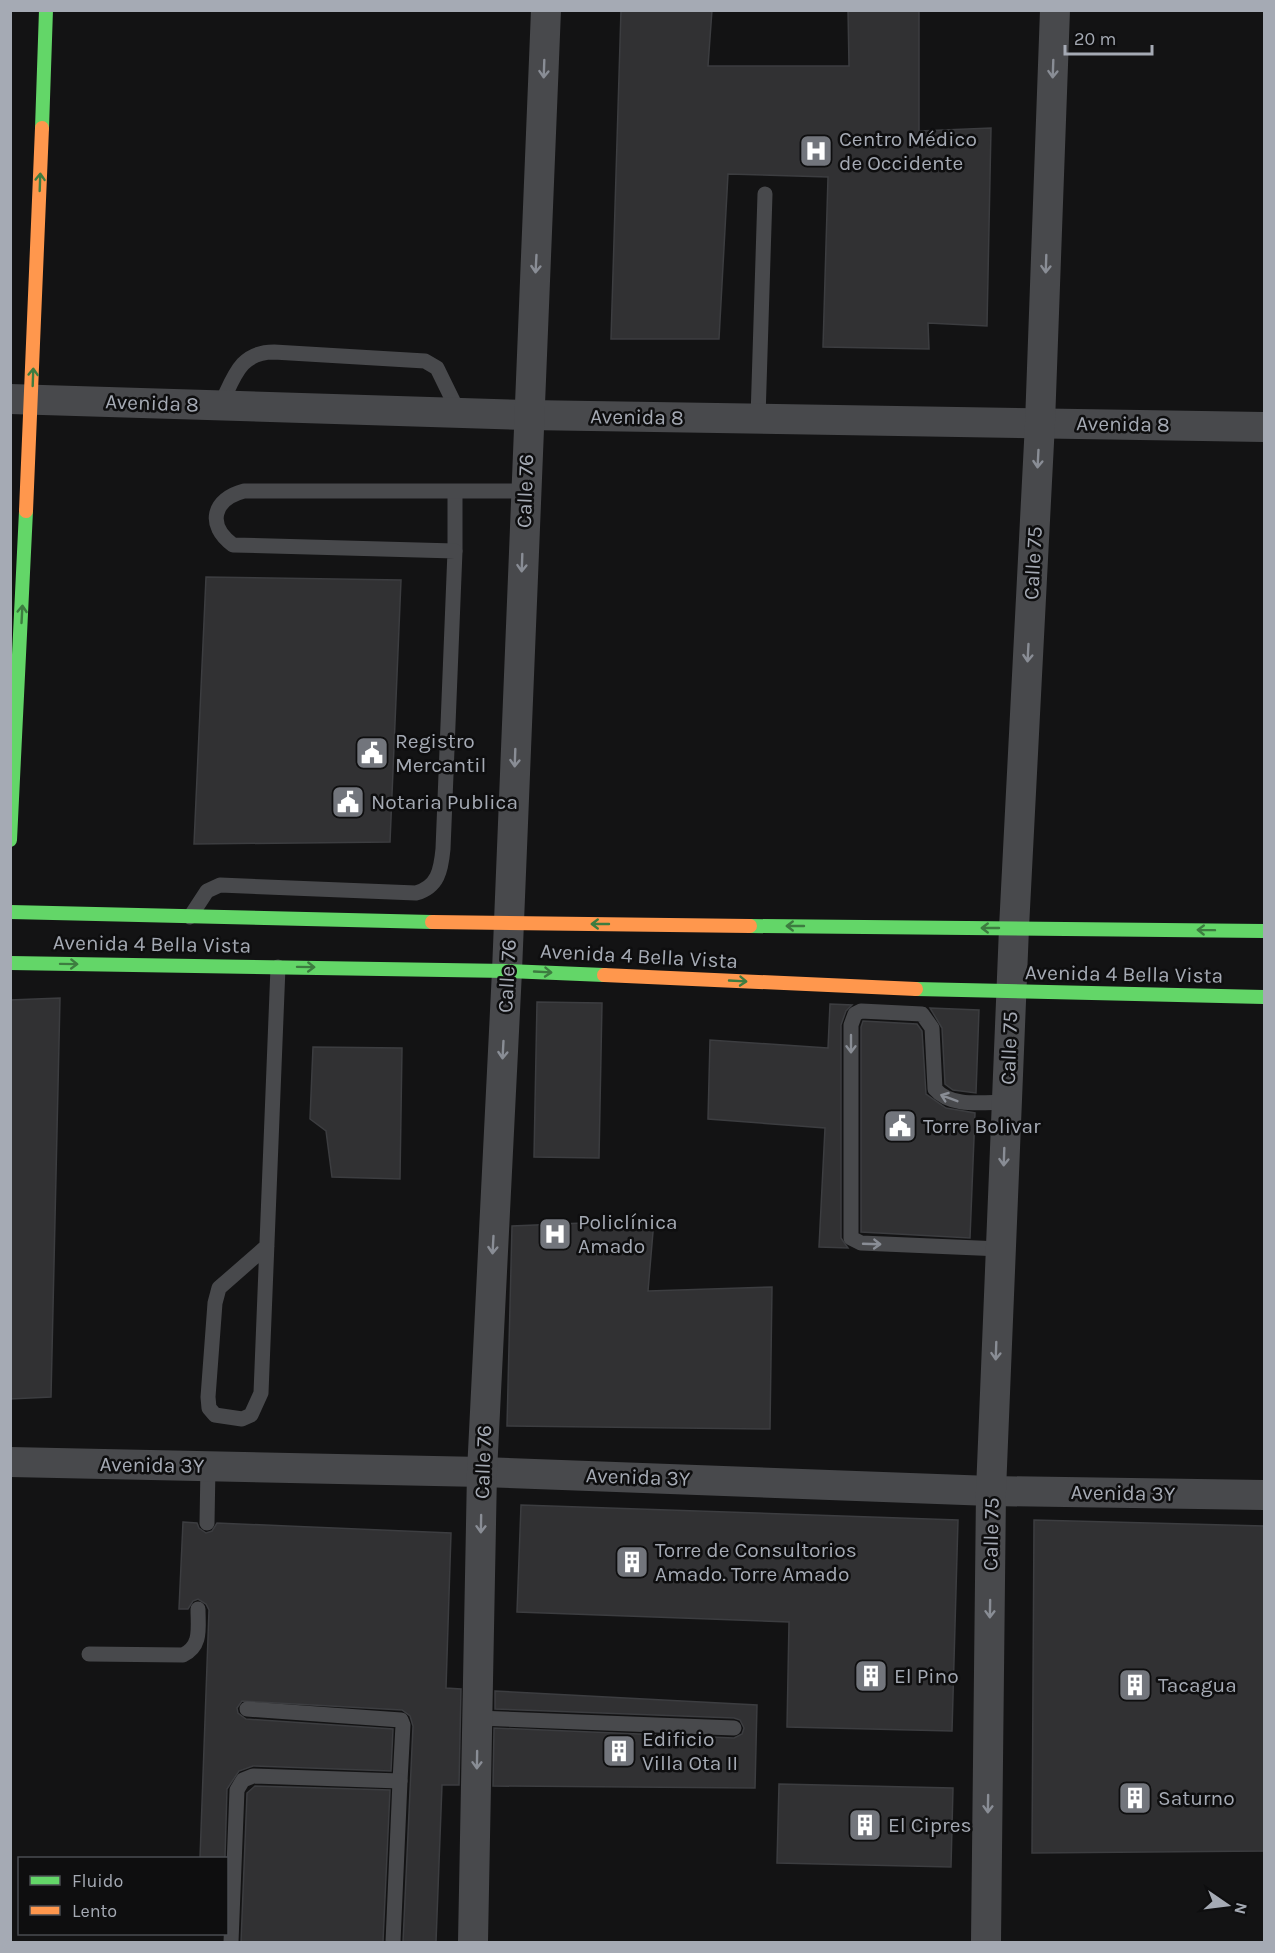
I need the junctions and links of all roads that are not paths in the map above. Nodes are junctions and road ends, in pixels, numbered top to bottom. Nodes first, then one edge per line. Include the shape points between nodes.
1 (46, 10) edge
2 (546, 10) edge
3 (1055, 10) edge
4 (765, 194) dead end
5 (21, 399) edge
6 (220, 406) junction
7 (459, 413) junction
8 (528, 415) junction
9 (758, 418) junction
10 (1040, 423) junction
11 (1264, 427) edge
12 (525, 491) junction
13 (455, 492) junction
14 (455, 550) junction
15 (10, 840) edge
16 (10, 912) edge
17 (190, 917) junction
18 (509, 924) junction
19 (1014, 928) junction
20 (1264, 931) edge
21 (10, 963) edge
22 (278, 967) junction
23 (507, 971) junction
24 (1011, 993) junction
25 (1264, 997) edge
26 (1007, 1102) junction
27 (267, 1246) junction
28 (1000, 1249) junction
29 (10, 1462) edge
30 (208, 1467) junction
31 (482, 1472) junction
32 (991, 1491) junction
33 (1264, 1494) edge
34 (207, 1523) dead end
35 (198, 1610) dead end
36 (89, 1654) dead end
37 (247, 1709) dead end
38 (477, 1718) junction
39 (734, 1728) dead end
40 (400, 1781) junction
41 (231, 1942) edge
42 (393, 1942) edge
43 (473, 1942) edge
44 (986, 1942) edge

5 -> 1 street
2 -> 8 street, Calle 76
3 -> 10 street, Calle 75
4 - 9 lane
5 - 6 street, Avenida 8
15 -> 5 street
6 - 7 street, Avenida 8
6 - 7 lane via 243,362 250,356 274,352 425,361 437,368
7 - 8 street, Avenida 8
8 - 9 street, Avenida 8
8 - 12 street, Calle 76
9 - 10 street, Avenida 8
10 - 11 street, Avenida 8
10 -> 19 street, Calle 75
12 - 13 lane
12 -> 18 street, Calle 76
13 - 14 lane
13 - 14 lane via 244,491 223,500 216,516 225,539 243,546
14 - 17 lane via 442,849 439,875 434,883 416,893 220,885 207,891
16 - 17 street, Avenida 4 Bella Vista
17 - 18 street, Avenida 4 Bella Vista
19 -> 18 street, Avenida 4 Bella Vista
18 - 23 street, Calle 76
20 -> 19 street, Avenida 4 Bella Vista
19 - 24 street, Calle 75
21 -> 22 street, Avenida 4 Bella Vista
22 -> 23 street, Avenida 4 Bella Vista
22 - 27 lane
23 -> 24 street, Avenida 4 Bella Vista
23 -> 31 street, Calle 76
24 - 25 street, Avenida 4 Bella Vista
24 - 26 street, Calle 75
26 -> 28 street, Calle 75
26 -> 28 lane via 960,1102 940,1095 935,1089 932,1028 922,1014 855,1014 851,1025 851,1238 861,1243
27 - 27 lane via 261,1393 251,1415 242,1419 215,1415 209,1408 208,1396 219,1288
28 -> 32 street, Calle 75
29 - 30 street, Avenida 3Y
30 - 31 street, Avenida 3Y
30 - 34 lane
31 - 32 street, Avenida 3Y
31 -> 38 street, Calle 76
32 - 33 street, Avenida 3Y
32 -> 44 street, Calle 75
35 - 36 lane via 193,1651 183,1655
37 - 40 lane via 400,1720
38 - 39 lane
38 -> 43 street, Calle 76
40 - 41 lane via 253,1776 243,1780 237,1790
40 - 42 lane

